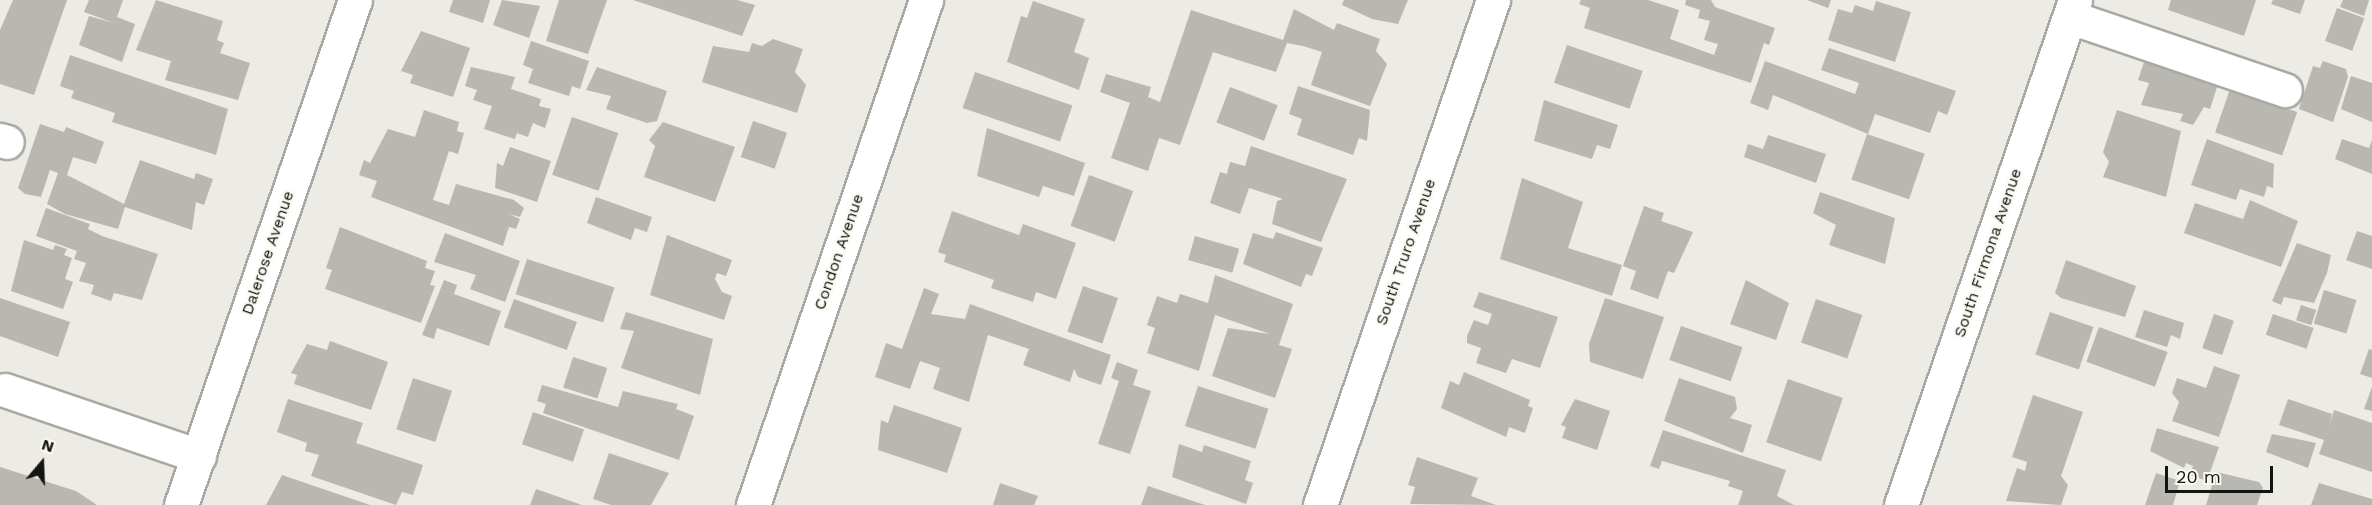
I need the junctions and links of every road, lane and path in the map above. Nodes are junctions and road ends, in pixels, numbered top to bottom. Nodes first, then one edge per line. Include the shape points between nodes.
1 (355, 0) edge
2 (926, 0) edge
3 (1492, 0) edge
4 (2072, 8) edge
5 (2285, 90) dead end
6 (5, 390) dead end
7 (199, 456) junction
8 (181, 505) edge
9 (753, 505) edge
10 (1320, 505) edge
11 (1901, 505) edge

1 - 7 street, Dalerose Avenue
2 - 9 street, Condon Avenue
3 - 10 street, South Truro Avenue
4 - 5 street
4 - 11 street, South Firmona Avenue
6 - 7 street
7 - 8 street, Dalerose Avenue

